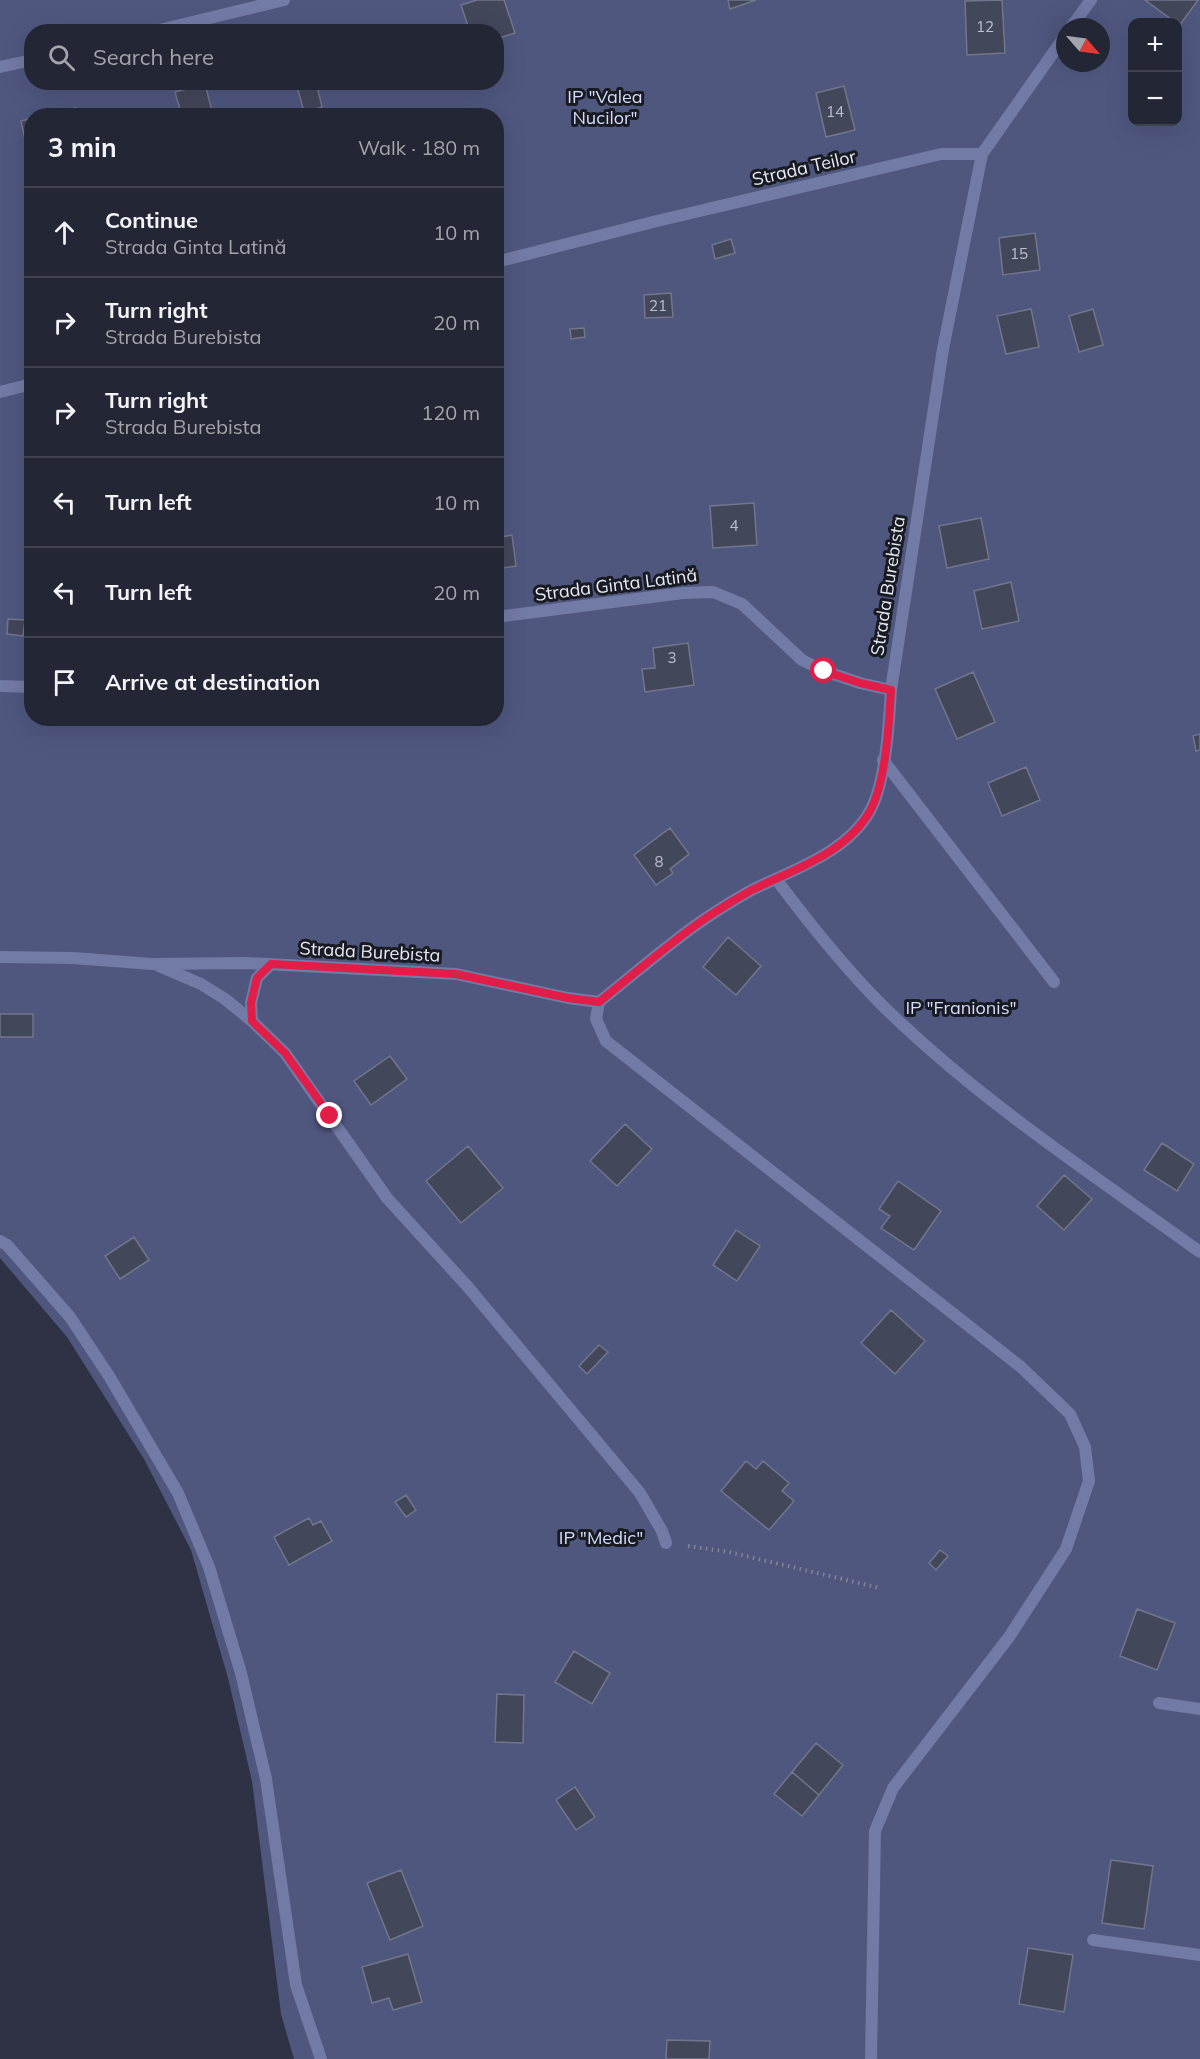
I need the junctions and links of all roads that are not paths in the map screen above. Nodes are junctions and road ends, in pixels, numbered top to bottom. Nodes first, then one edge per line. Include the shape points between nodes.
1 (284, 0) edge
2 (1090, 0) edge
3 (1077, 18) edge
4 (184, 24) edge
5 (1056, 49) edge
6 (24, 62) edge
7 (0, 67) edge
8 (982, 153) junction
9 (504, 260) edge
10 (24, 386) edge
11 (0, 392) edge
12 (504, 616) edge
13 (0, 686) edge
14 (24, 687) edge
15 (891, 690) junction
16 (883, 760) junction
17 (776, 879) junction
18 (0, 957) edge
19 (152, 964) junction
20 (271, 964) junction
21 (1054, 982) dead end
22 (599, 1002) junction
23 (252, 1021) junction
24 (0, 1241) edge
25 (1200, 1251) edge
26 (666, 1544) road end
27 (1159, 1703) dead end
28 (1200, 1709) edge
29 (1094, 1940) dead end
30 (1200, 1955) edge
31 (321, 2059) edge
32 (871, 2059) edge

1 - 4 street
2 - 3 street
5 - 8 street
6 - 7 street
8 - 9 street, Strada Teilor via 941,154
8 - 15 street, Strada Burebista via 943,349
10 - 11 street
12 - 15 street, Strada Ginta Latină via 712,592 741,604 802,660 833,674
13 - 14 street
15 - 16 street, Strada Burebista
16 - 17 street, Strada Burebista via 877,794 858,827 843,842
16 - 21 street
17 - 22 street, Strada Burebista via 704,920
17 - 25 street via 823,941 880,1003 964,1079
18 - 19 street, Strada Burebista
19 - 20 street, Strada Burebista
19 - 23 street via 201,984
20 - 22 street, Strada Burebista via 456,974
20 - 23 street via 257,978 251,1003
22 - 32 street via 596,1019 606,1041 1021,1367 1070,1414 1085,1447 1089,1481 1066,1549 1009,1637 894,1788 875,1831
23 - 26 street via 285,1053 387,1198 468,1287 640,1493
24 - 31 street via 70,1317 109,1376 178,1492 209,1567 241,1673 266,1779 296,1985
27 - 28 street
29 - 30 street

